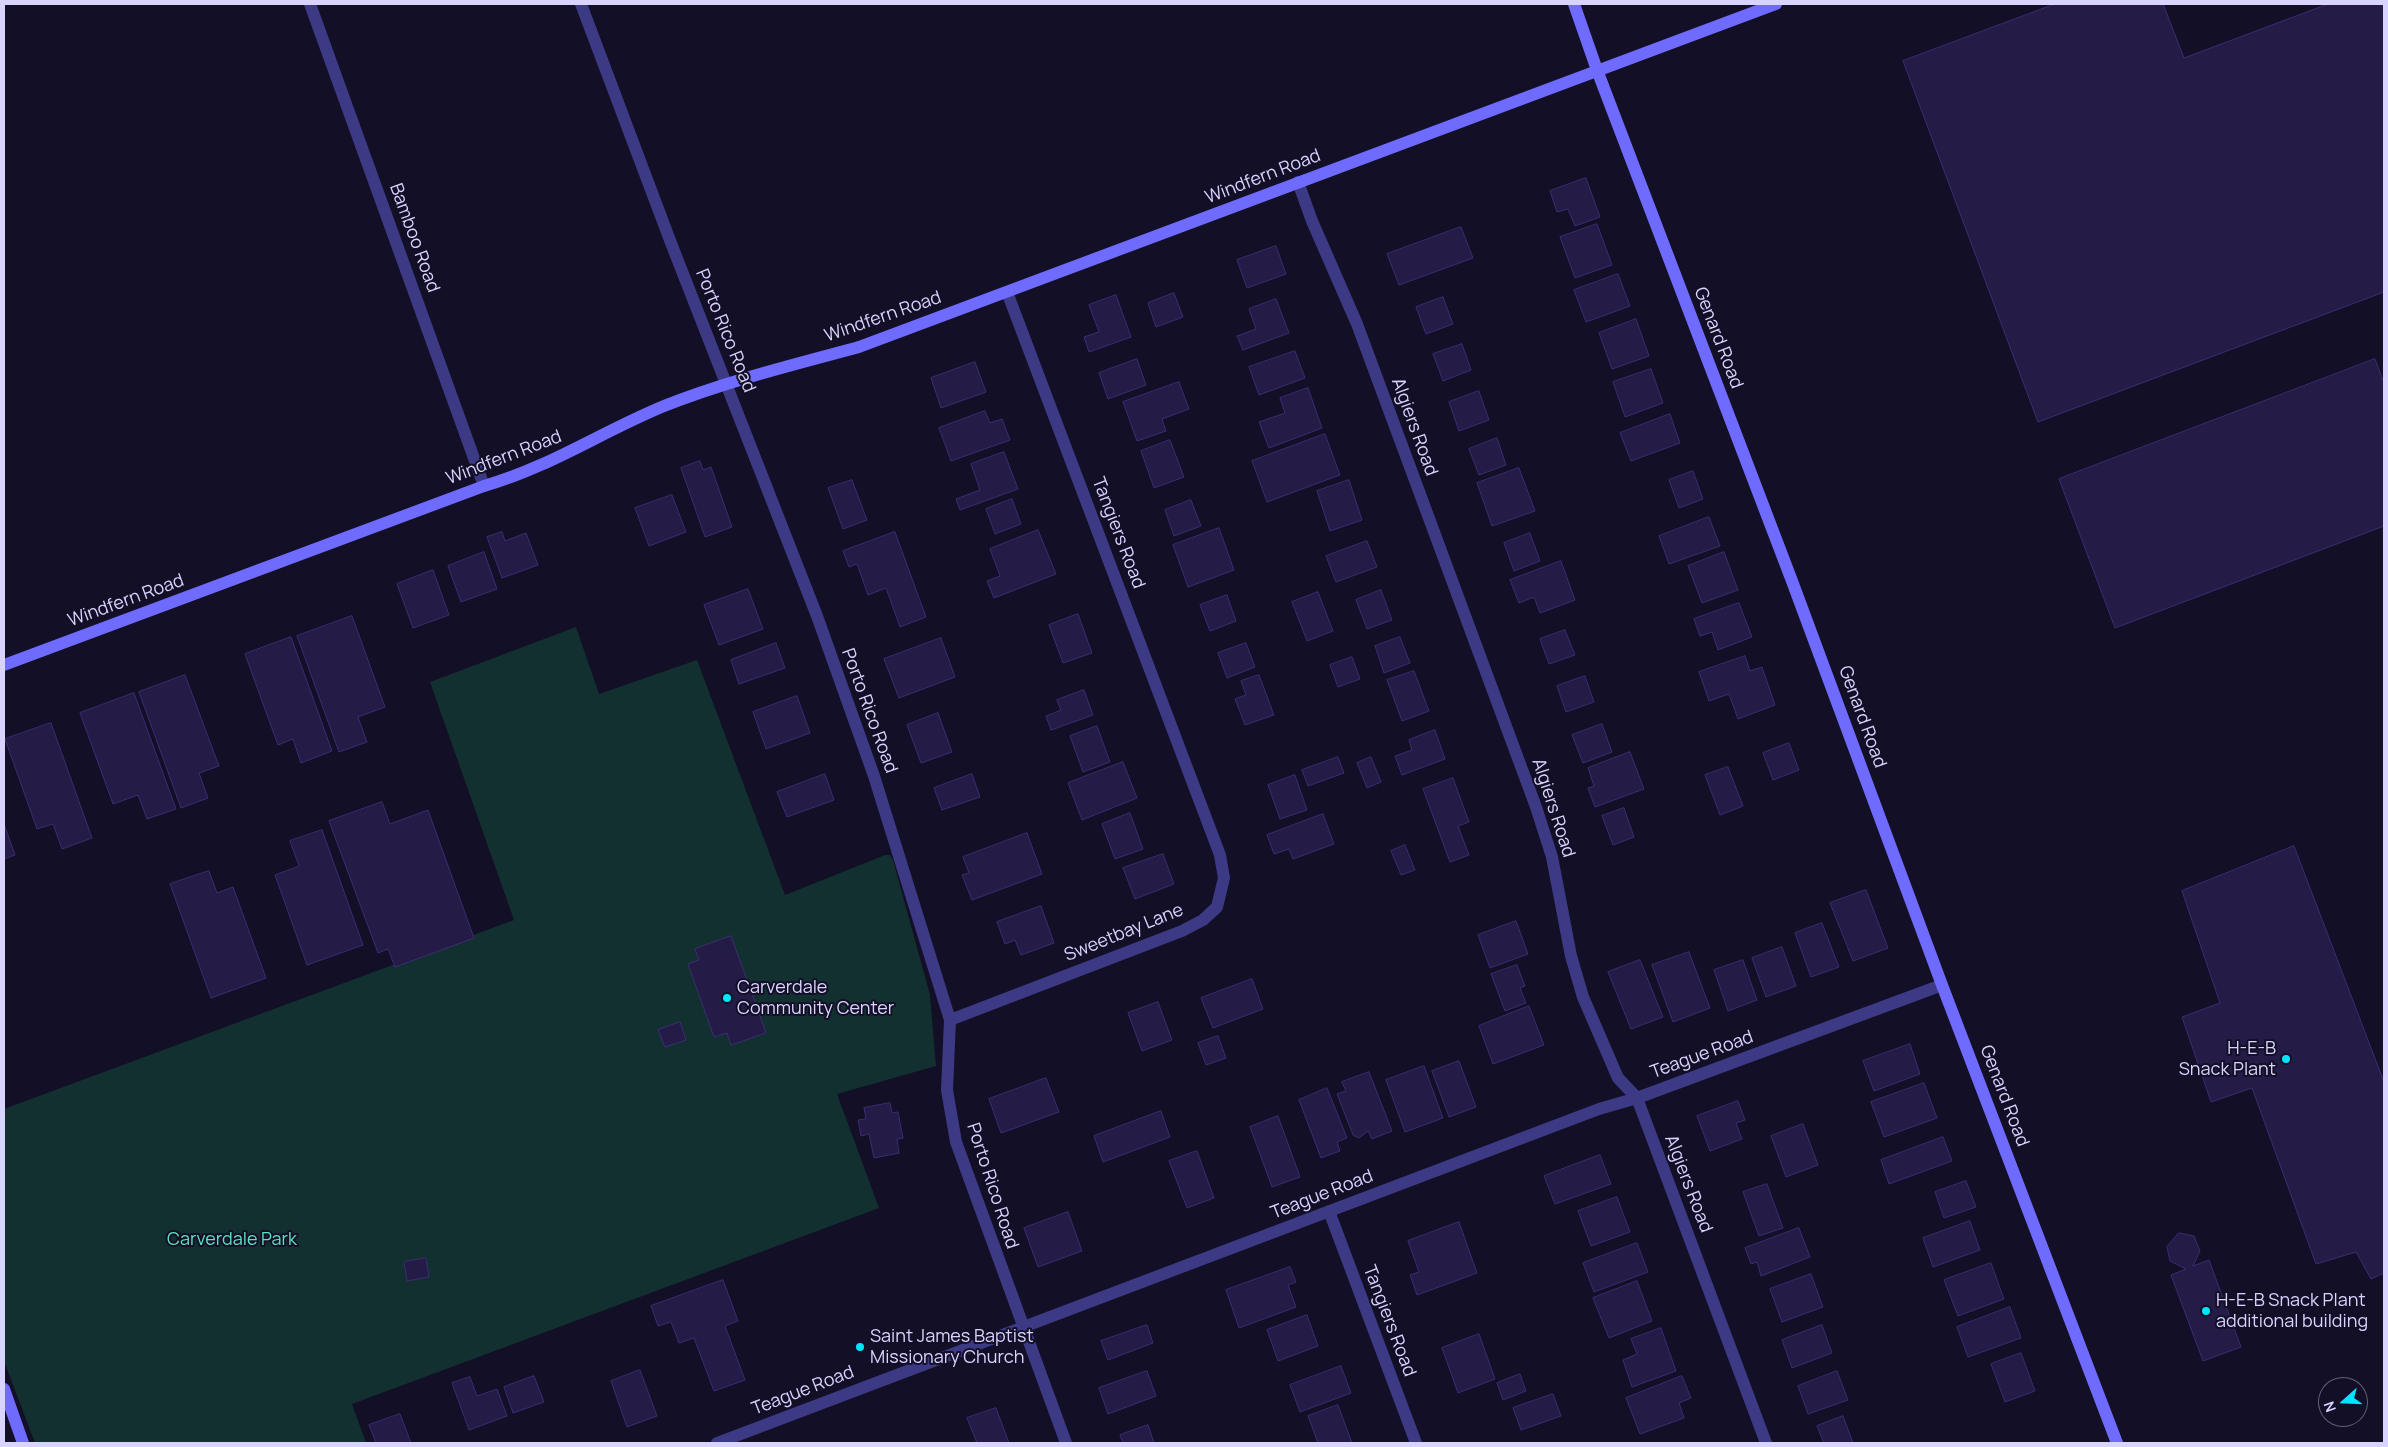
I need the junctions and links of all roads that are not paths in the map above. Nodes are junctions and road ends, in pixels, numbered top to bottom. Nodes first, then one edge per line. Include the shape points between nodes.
1 (310, 4) edge
2 (581, 4) edge
3 (1574, 4) edge
4 (1776, 4) edge
5 (1597, 70) junction
6 (1298, 182) junction
7 (1006, 292) junction
8 (727, 383) junction
9 (484, 486) junction
10 (4, 665) edge
11 (1195, 786) joint
12 (1942, 985) junction
13 (950, 1020) junction
14 (1637, 1098) junction
15 (1329, 1211) junction
16 (1023, 1326) junction
17 (4, 1390) edge
18 (23, 1443) edge
19 (717, 1443) edge
20 (1066, 1443) edge
21 (1416, 1443) edge
22 (1766, 1443) edge
23 (2117, 1443) edge

1 - 9 street, Bamboo Road
2 - 8 street, Porto Rico Road
3 - 5 street, Genard Road
4 - 5 street, Windfern Road
5 - 6 street, Windfern Road
5 - 12 street, Genard Road
6 - 7 street, Windfern Road
6 - 14 street, Algiers Road via 1357,324 1536,807 1552,857 1571,956 1583,997 1618,1078
7 - 8 street, Windfern Road via 859,347
7 - 11 street, Tangiers Road
8 - 9 street, Windfern Road via 662,407 539,467
8 - 13 street, Porto Rico Road via 817,616 874,776
9 - 10 street, Windfern Road
11 - 13 street, Sweetbay Lane via 1220,855 1224,878 1217,906 1203,920 1182,931
12 - 14 street, Teague Road
12 - 23 street, Genard Road
13 - 16 street, Porto Rico Road via 947,1090 956,1142
14 - 15 street, Teague Road via 1599,1109
14 - 22 street, Algiers Road
15 - 16 street, Teague Road
15 - 21 street, Tangiers Road
16 - 19 street, Teague Road
16 - 20 street, Porto Rico Road
17 - 18 street

